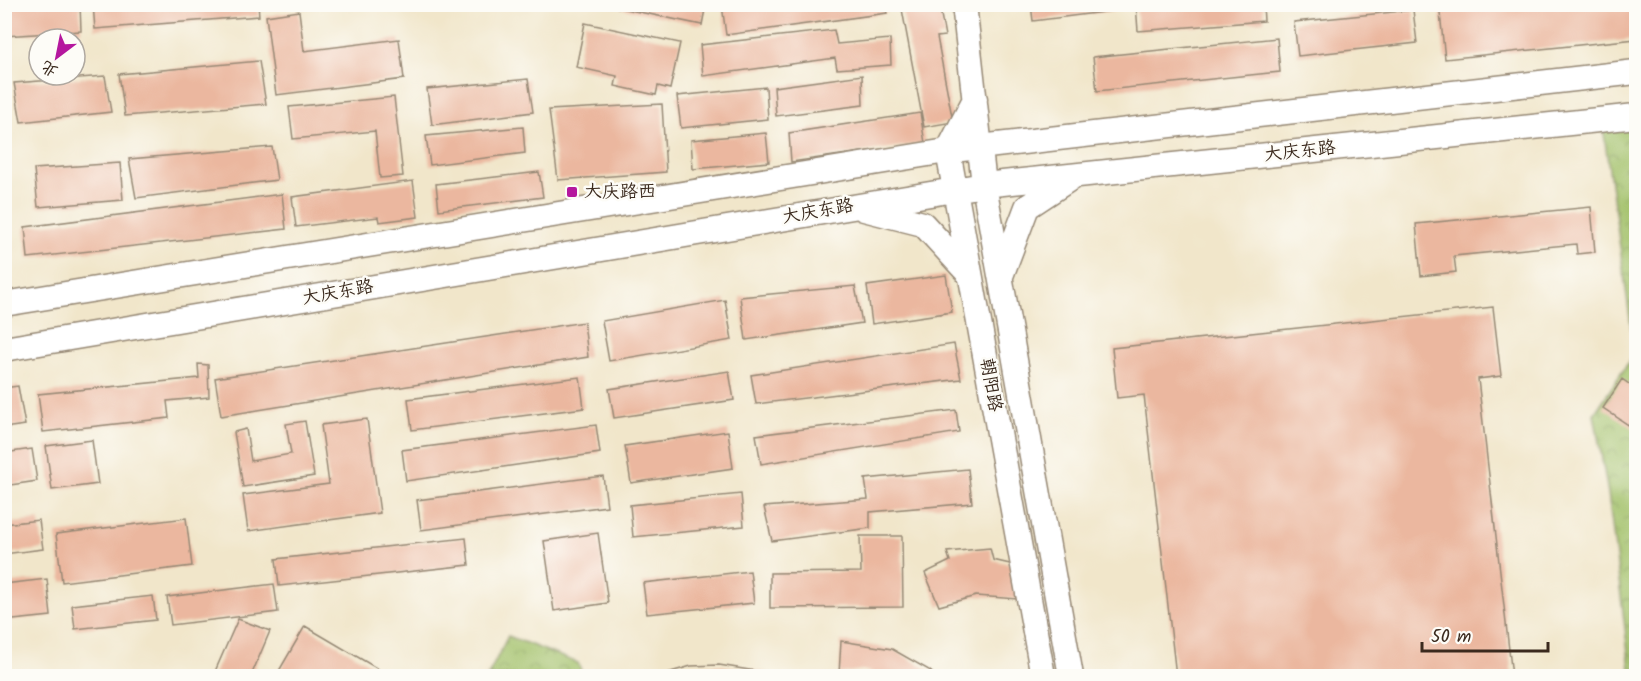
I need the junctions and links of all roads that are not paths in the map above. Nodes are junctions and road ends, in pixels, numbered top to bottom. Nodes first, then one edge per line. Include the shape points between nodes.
1 (964, 4) edge
2 (1636, 72) edge
3 (975, 99) junction
4 (1636, 116) edge
5 (980, 147) junction
6 (948, 151) junction
7 (1075, 175) junction
8 (984, 185) junction
9 (954, 190) junction
10 (853, 206) junction
11 (969, 274) junction
12 (1001, 276) junction
13 (4, 304) edge
14 (4, 349) edge
15 (1043, 676) edge
16 (1071, 676) edge

1 - 3 main road, 朝阳路
2 - 5 main road
3 - 5 main road, 朝阳路
3 - 6 main road
4 - 7 main road, 大庆东路
5 - 6 main road
5 - 8 main road, 朝阳路
6 - 9 main road, 朝阳路
6 - 13 main road
7 - 8 main road, 大庆东路
7 - 12 main road via 1027,207
8 - 9 main road, 大庆东路
8 - 12 main road, 朝阳路
9 - 10 main road, 大庆东路
9 - 11 main road, 朝阳路
10 - 11 main road via 923,224
10 - 14 main road, 大庆东路
11 - 15 main road, 朝阳路
12 - 16 main road, 朝阳路

